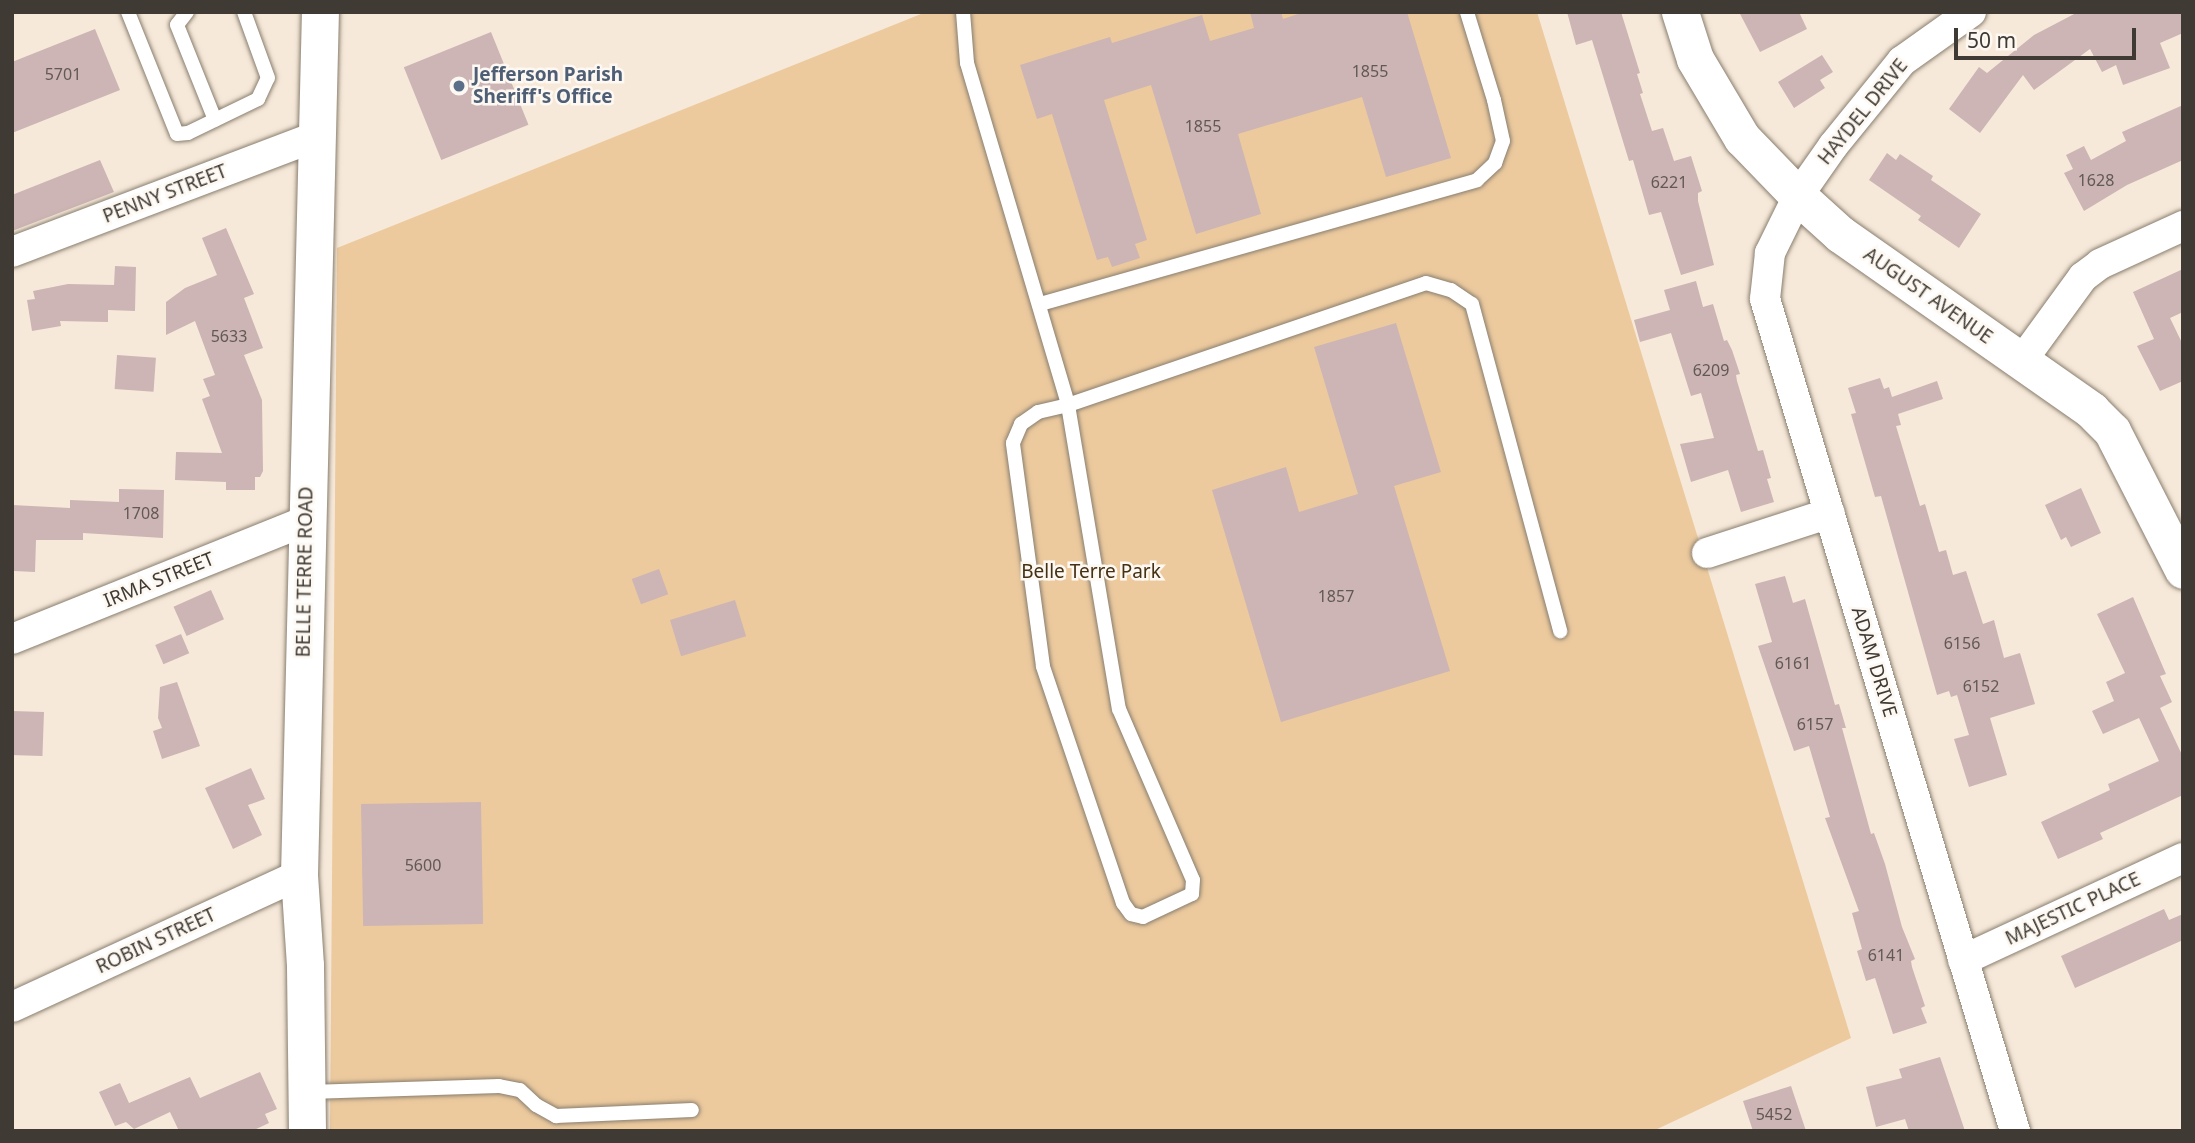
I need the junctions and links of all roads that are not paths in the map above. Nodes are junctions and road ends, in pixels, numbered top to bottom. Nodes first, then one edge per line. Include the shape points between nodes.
1 (128, 12) edge
2 (187, 12) edge
3 (244, 12) edge
4 (320, 12) edge
5 (963, 12) edge
6 (1467, 12) edge
7 (1680, 12) edge
8 (1971, 12) edge
9 (215, 120) junction
10 (318, 136) junction
11 (1798, 196) junction
12 (2183, 226) edge
13 (12, 252) edge
14 (1040, 304) junction
15 (2021, 362) junction
16 (1068, 405) junction
17 (1830, 513) junction
18 (306, 521) junction
19 (1707, 553) dead end
20 (2183, 570) edge
21 (1560, 631) dead end
22 (12, 639) edge
23 (2183, 858) edge
24 (299, 875) junction
25 (1963, 960) junction
26 (12, 1007) edge
27 (307, 1092) junction
28 (692, 1110) dead end
29 (307, 1131) edge
30 (2015, 1131) edge

1 - 9 lane via 177,134
2 - 9 lane via 177,24
3 - 9 lane via 268,78 258,99
4 - 10 street, BELLE TERRE ROAD
5 - 14 lane via 967,64
6 - 14 lane via 1503,141 1495,163 1477,180
7 - 11 street, AUGUST AVENUE via 1695,59 1742,138
8 - 11 street, HAYDEL DRIVE via 1902,61
10 - 13 street, PENNY STREET
10 - 18 street, BELLE TERRE ROAD
11 - 15 street, AUGUST AVENUE via 1840,234
11 - 17 street, ADAM DRIVE via 1770,253 1765,299
12 - 15 street via 2100,264 2083,277
14 - 16 lane
15 - 20 street, AUGUST AVENUE via 2091,410 2112,431
16 - 16 lane via 1119,709 1194,880 1192,894 1143,917 1132,914 1123,903 1043,666 1013,443 1021,424 1038,412
16 - 21 lane via 1426,283 1451,290 1472,304
17 - 19 street
17 - 25 street, ADAM DRIVE
18 - 22 street, IRMA STREET
18 - 24 street, BELLE TERRE ROAD
23 - 25 street, MAJESTIC PLACE
24 - 26 street, ROBIN STREET
24 - 27 street, BELLE TERRE ROAD
25 - 30 street, ADAM DRIVE
27 - 28 lane via 499,1086 520,1090 556,1116
27 - 29 street, BELLE TERRE ROAD

